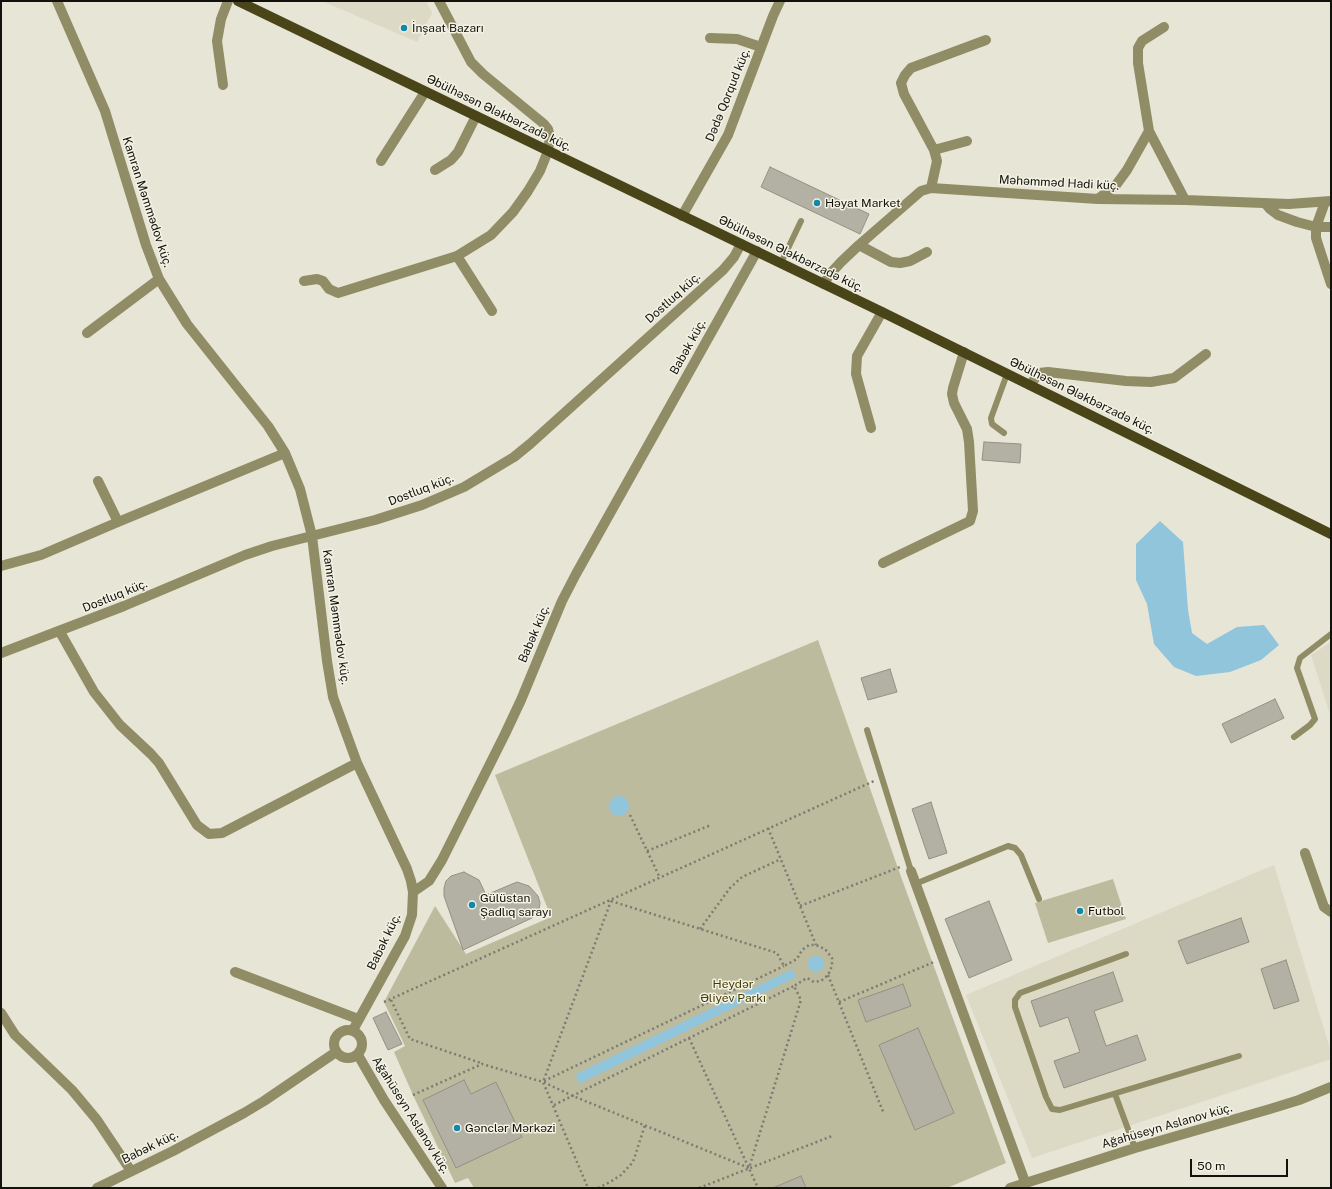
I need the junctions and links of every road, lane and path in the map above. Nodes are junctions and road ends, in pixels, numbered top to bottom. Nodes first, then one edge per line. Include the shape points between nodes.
1 (57, 1) edge
2 (228, 1) edge
3 (238, 1) edge
4 (439, 1) edge
5 (780, 1) edge
6 (1164, 27) dead end
7 (710, 38) dead end
8 (986, 40) dead end
9 (761, 47) junction
10 (223, 85) dead end
11 (425, 92) junction
12 (476, 116) junction
13 (1149, 131) junction
14 (967, 141) dead end
15 (934, 150) junction
16 (548, 152) junction
17 (381, 161) dead end
18 (435, 170) dead end
19 (931, 188) junction
20 (1098, 199) junction
21 (1185, 200) junction
22 (1328, 201) edge
23 (1265, 203) junction
24 (682, 216) junction
25 (801, 221) dead end
26 (1316, 227) junction
27 (1331, 227) edge
28 (741, 244) junction
29 (859, 245) junction
30 (757, 251) junction
31 (927, 252) dead end
32 (457, 256) junction
33 (781, 263) junction
34 (159, 279) junction
35 (304, 281) dead end
36 (824, 284) junction
37 (1331, 284) edge
38 (492, 311) dead end
39 (882, 312) junction
40 (87, 333) dead end
41 (964, 352) junction
42 (1206, 354) dead end
43 (1008, 374) junction
44 (1030, 385) junction
45 (871, 428) dead end
46 (1004, 433) dead end
47 (285, 453) junction
48 (98, 481) dead end
49 (118, 522) junction
50 (1331, 534) edge
51 (312, 536) junction
52 (884, 563) dead end
53 (1, 566) edge
54 (60, 632) junction
55 (1331, 634) edge
56 (1, 654) edge
57 (867, 730) dead end
58 (1294, 737) dead end
59 (357, 763) junction
60 (882, 778) junction
61 (630, 815) dead end
62 (711, 824) dead end
63 (768, 828) junction
64 (647, 851) junction
65 (1305, 853) dead end
66 (781, 859) junction
67 (909, 867) junction
68 (660, 878) junction
69 (915, 884) junction
70 (413, 892) junction
71 (1038, 899) dead end
72 (611, 901) junction
73 (800, 906) junction
74 (1331, 912) edge
75 (700, 928) junction
76 (816, 945) junction
77 (1126, 954) dead end
78 (943, 959) junction
79 (784, 966) junction
80 (235, 972) dead end
81 (828, 975) junction
82 (794, 986) junction
83 (391, 1000) junction
84 (384, 1002) dead end
85 (839, 1002) junction
86 (1, 1013) edge
87 (358, 1019) junction
88 (353, 1030) junction
89 (689, 1038) junction
90 (336, 1052) junction
91 (358, 1055) junction
92 (1239, 1056) dead end
93 (482, 1064) junction
94 (543, 1082) junction
95 (1331, 1087) edge
96 (1115, 1094) junction
97 (413, 1095) dead end
98 (573, 1096) junction
99 (554, 1105) junction
100 (884, 1114) dead end
101 (645, 1125) junction
102 (832, 1136) dead end
103 (1135, 1148) junction
104 (749, 1168) junction
105 (131, 1171) junction
106 (1026, 1182) junction
107 (97, 1188) edge
108 (442, 1188) edge
109 (588, 1188) edge
110 (598, 1188) edge
111 (699, 1188) edge
112 (758, 1188) edge
113 (1010, 1188) edge

1 - 34 street, Kamran Məmmədov küç. via 104,111
2 - 10 street via 217,41
3 - 11 main road, Əbülhəsən Ələkbərzadə küç.
4 - 16 street via 471,62 548,129
5 - 9 street, Dədə Qorqud küç.
6 - 13 street via 1142,41 1138,48
7 - 9 street via 737,39
8 - 15 street via 918,64 905,74 901,83 904,94
9 - 24 street, Dədə Qorqud küç. via 728,135
11 - 12 main road, Əbülhəsən Ələkbərzadə küç.
11 - 17 street
12 - 16 main road, Əbülhəsən Ələkbərzadə küç.
12 - 18 street via 458,152
13 - 20 street via 1116,185
13 - 21 street
14 - 15 street
15 - 19 street via 937,161
16 - 24 main road, Əbülhəsən Ələkbərzadə küç.
16 - 32 street via 540,171 513,212 492,235
19 - 20 street, Məhəmməd Hadi küç.
19 - 29 street via 921,191
20 - 21 street, Məhəmməd Hadi küç.
21 - 23 street, Məhəmməd Hadi küç.
22 - 23 street, Məhəmməd Hadi küç.
22 - 26 street
23 - 26 street via 1278,215
24 - 28 main road, Əbülhəsən Ələkbərzadə küç.
25 - 33 lane
26 - 27 street
26 - 37 street via 1317,244
28 - 30 main road, Əbülhəsən Ələkbərzadə küç.
28 - 51 street, Dostluq küç. via 723,270 514,456 445,496 375,520
29 - 31 street via 891,262 910,261
29 - 36 street via 840,262
30 - 33 main road, Əbülhəsən Ələkbərzadə küç.
30 - 70 street, Babək küç. via 562,601 521,700 442,860 429,881
32 - 35 street via 338,293 317,278
32 - 38 street
33 - 36 main road, Əbülhəsən Ələkbərzadə küç.
34 - 40 street
34 - 47 street, Kamran Məmmədov küç. via 186,324 268,426
36 - 39 main road, Əbülhəsən Ələkbərzadə küç.
39 - 41 main road, Əbülhəsən Ələkbərzadə küç.
39 - 45 street via 857,356 856,374
41 - 43 main road, Əbülhəsən Ələkbərzadə küç.
41 - 52 street via 952,394 967,429 969,442 973,511 970,521
42 - 44 street via 1174,378 1151,382 1126,381 1048,372 1039,373
43 - 44 main road, Əbülhəsən Ələkbərzadə küç.
43 - 46 lane via 991,418 992,424
44 - 50 main road, Əbülhəsən Ələkbərzadə küç.
47 - 49 street
47 - 51 street, Kamran Məmmədov küç. via 300,489
48 - 49 street
49 - 53 street via 41,555
51 - 54 street, Dostluq küç. via 245,555
51 - 59 street, Kamran Məmmədov küç. via 334,697
54 - 56 street, Dostluq küç.
54 - 59 street via 94,692 120,725 159,763 197,825 209,834 222,833
55 - 58 lane via 1300,658 1297,668 1315,719
57 - 60 lane
59 - 70 street, Kamran Məmmədov küç. via 407,869
60 - 63 path
60 - 67 lane
61 - 64 path
62 - 64 path
63 - 66 path
63 - 68 path
64 - 68 path
65 - 74 street via 1324,908
66 - 73 path
66 - 75 path via 742,877 730,888
67 - 69 street
67 - 73 path
68 - 72 path
69 - 71 lane via 1008,846 1021,855
69 - 78 street
70 - 87 street, Babək küç. via 412,915 405,936
72 - 75 path
72 - 83 path
72 - 94 path
73 - 76 path
75 - 79 path via 777,952
76 - 79 path via 809,945 802,950 797,959
76 - 81 path via 825,949 832,958
77 - 96 lane via 1020,993 1015,1000 1015,1007 1052,1109 1060,1110
78 - 85 path
78 - 106 street
79 - 94 path
80 - 87 street
81 - 82 path via 821,981 814,982 807,978
81 - 85 path
82 - 89 path
82 - 104 path via 802,1000
83 - 84 path
83 - 93 path via 410,1039
85 - 100 path
86 - 105 street via 15,1035 72,1090 92,1114
87 - 88 street, Babək küç.
88 - 90 street via 339,1032 333,1045
88 - 91 street via 362,1041 362,1049
89 - 98 path
89 - 104 path
90 - 91 street via 342,1057
90 - 105 street, Babək küç. via 244,1113
91 - 108 street, Ağahüseyn Aslanov küç. via 384,1100
92 - 96 lane
93 - 94 path
93 - 97 path
94 - 98 path
94 - 99 path
95 - 103 street, Ağahüseyn Aslanov küç. via 1299,1100
96 - 103 lane
98 - 99 path
98 - 101 path
99 - 109 path
101 - 104 path
101 - 110 path via 633,1162 621,1175
102 - 104 path
103 - 106 street, Ağahüseyn Aslanov küç.
104 - 111 path
104 - 112 path
105 - 107 street, Babək küç.
106 - 113 street, Ağahüseyn Aslanov küç.

